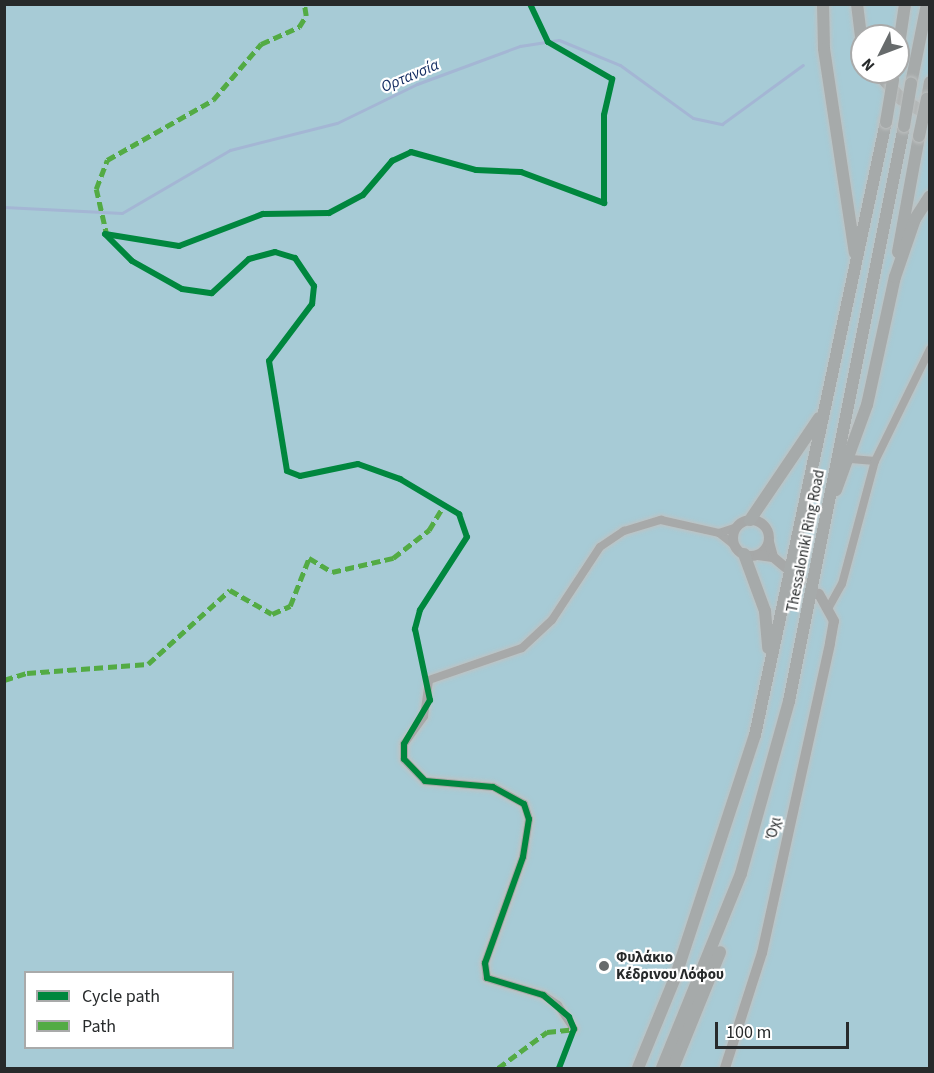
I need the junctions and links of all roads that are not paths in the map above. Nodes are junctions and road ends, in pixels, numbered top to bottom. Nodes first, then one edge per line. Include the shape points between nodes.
1 (823, 4) edge
2 (857, 4) edge
3 (905, 4) edge
4 (927, 4) edge
5 (860, 24) edge
6 (902, 24) edge
7 (930, 82) edge
8 (888, 84) edge
9 (893, 84) edge
10 (930, 116) edge
11 (930, 196) edge
12 (856, 262) junction
13 (895, 277) junction
14 (930, 349) edge
15 (824, 410) junction
16 (851, 459) junction
17 (875, 461) junction
18 (831, 499) junction
19 (750, 520) junction
20 (737, 527) junction
21 (719, 533) junction
22 (769, 542) junction
23 (734, 544) junction
24 (744, 554) junction
25 (758, 555) junction
26 (772, 557) junction
27 (784, 567) tunnel mouth
28 (819, 594) tunnel mouth
29 (829, 607) junction
30 (769, 662) junction
31 (725, 918) junction
32 (574, 1029) dead end
33 (638, 1068) edge
34 (662, 1068) edge
35 (673, 1068) edge
36 (725, 1068) edge

1 - 12 highway via 824,49
2 - 5 highway
3 - 6 highway
4 - 18 highway, Thessaloniki Ring Road, bridge
7 - 13 highway, bridge
8 - 10 highway via 901,99
9 - 12 highway, Thessaloniki Ring Road, bridge
11 - 13 highway via 915,219
12 - 15 highway, Thessaloniki Ring Road
13 - 16 highway
14 - 17 street
15 - 19 highway
15 - 30 highway, Thessaloniki Ring Road
16 - 17 street
16 - 18 highway
17 - 29 street via 842,584
18 - 31 highway, Thessaloniki Ring Road via 789,701 756,828
19 - 20 main road
19 - 22 main road via 764,525
20 - 21 street
20 - 23 main road
21 - 23 street
21 - 32 street via 661,520 616,536 600,547 552,620 522,648 429,680 424,716 404,744 404,759 425,781 493,787 524,804 529,819 523,857 485,963 487,978 543,995 558,1005
22 - 25 main road
22 - 26 main road
23 - 24 main road
24 - 25 main road
24 - 30 highway via 765,611
25 - 26 main road
26 - 27 main road
28 - 29 main road
29 - 36 main road, Όχι via 834,621 831,643 762,954
30 - 33 highway, Thessaloniki Ring Road via 755,735 729,820
31 - 34 highway, Thessaloniki Ring Road
31 - 35 highway via 719,955

